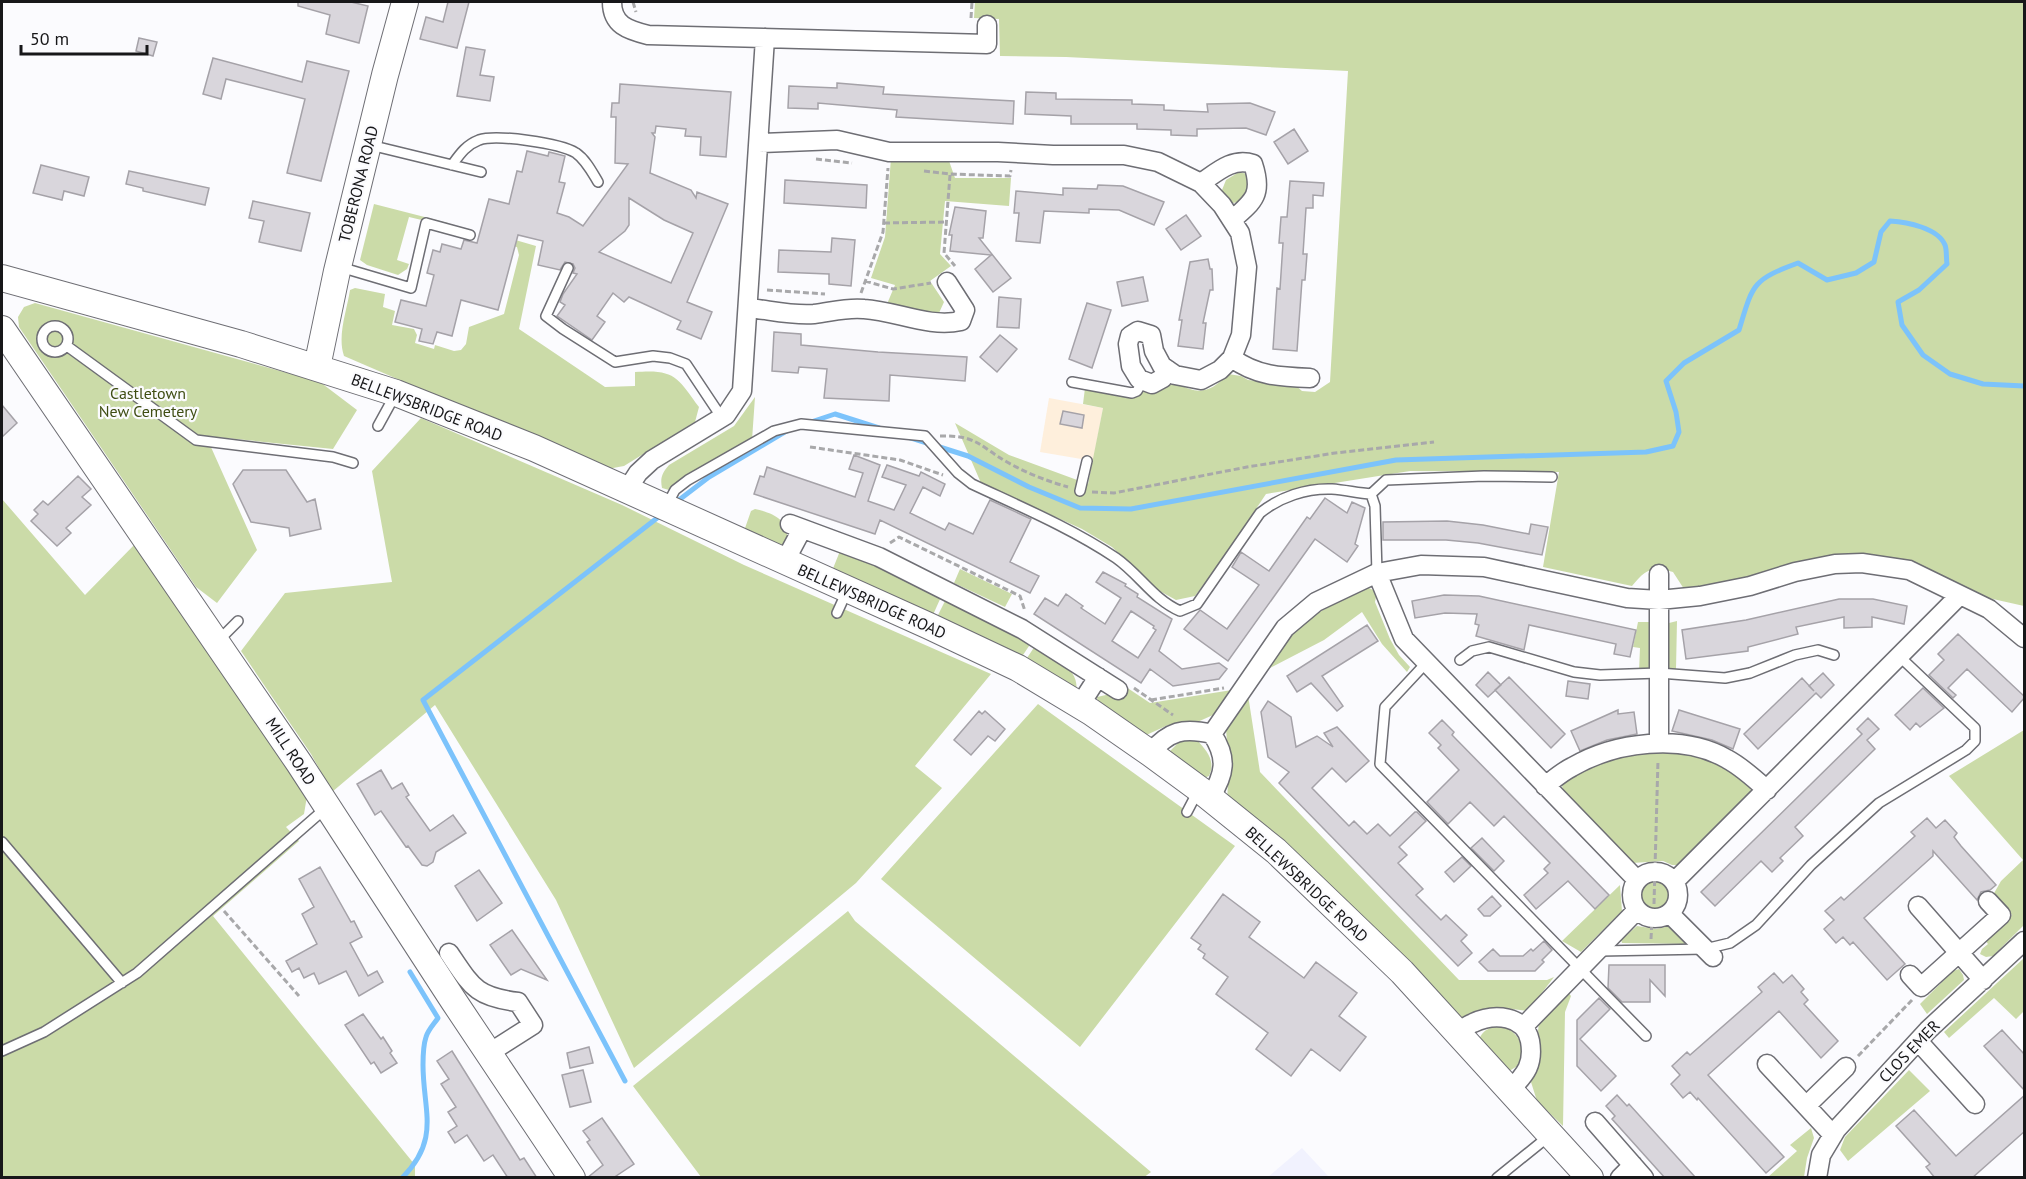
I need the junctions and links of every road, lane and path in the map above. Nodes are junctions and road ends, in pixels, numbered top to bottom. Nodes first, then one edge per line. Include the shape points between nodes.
1 (405, 2) edge
2 (612, 2) edge
3 (987, 25) dead end
4 (765, 38) junction
5 (759, 143) junction
6 (368, 145) junction
7 (890, 152) junction
8 (812, 159) dead end
9 (856, 163) dead end
10 (452, 165) junction
11 (1011, 169) dead end
12 (919, 170) dead end
13 (481, 172) dead end
14 (950, 174) junction
15 (598, 182) dead end
16 (1201, 183) junction
17 (1232, 220) junction
18 (946, 222) junction
19 (884, 223) junction
20 (471, 235) dead end
21 (338, 266) junction
22 (568, 268) dead end
23 (2, 278) edge
24 (944, 278) junction
25 (865, 281) junction
26 (825, 294) dead end
27 (861, 308) junction
28 (757, 309) junction
29 (2, 329) edge
30 (67, 346) dead end
31 (1232, 358) junction
32 (317, 367) junction
33 (1168, 370) junction
34 (1310, 378) dead end
35 (1143, 381) junction
36 (1072, 382) dead end
37 (396, 393) junction
38 (722, 418) junction
39 (378, 426) dead end
40 (926, 436) junction
41 (1434, 442) dead end
42 (810, 447) dead end
43 (1088, 461) dead end
44 (352, 463) dead end
45 (958, 473) junction
46 (1552, 477) dead end
47 (627, 490) junction
48 (1080, 490) junction
49 (1371, 494) junction
50 (666, 507) junction
51 (876, 556) junction
52 (785, 561) junction
53 (1377, 573) junction
54 (1659, 574) dead end
55 (848, 589) junction
56 (1959, 596) junction
57 (1659, 600) junction
58 (837, 613) dead end
59 (238, 621) dead end
60 (1022, 629) junction
61 (2025, 638) edge
62 (217, 642) junction
63 (1834, 655) dead end
64 (1899, 656) junction
65 (1460, 660) dead end
66 (1427, 662) junction
67 (1659, 673) junction
68 (1098, 676) junction
69 (1246, 685) junction
70 (1118, 690) joint
71 (1151, 700) junction
72 (1080, 705) junction
73 (1191, 729) junction
74 (1212, 734) junction
75 (1659, 743) junction
76 (1150, 753) junction
77 (1545, 786) junction
78 (1767, 790) junction
79 (1204, 793) junction
80 (327, 806) junction
81 (1187, 812) dead end
82 (2, 842) edge
83 (1656, 872) junction
84 (1637, 880) junction
85 (1674, 882) junction
86 (1988, 901) dead end
87 (217, 903) junction
88 (1918, 906) dead end
89 (1653, 914) junction
90 (2025, 941) edge
91 (1650, 950) junction
92 (1597, 951) junction
93 (1960, 952) junction
94 (449, 953) dead end
95 (1709, 953) junction
96 (1580, 969) junction
97 (1983, 980) junction
98 (1916, 981) joint
99 (122, 983) junction
100 (299, 996) dead end
101 (1523, 1027) junction
102 (1457, 1033) junction
103 (1646, 1036) dead end
104 (1918, 1041) junction
105 (2, 1051) edge
106 (489, 1053) junction
107 (1767, 1064) dead end
108 (1846, 1067) joint
109 (1510, 1090) junction
110 (1975, 1104) dead end
111 (1806, 1106) junction
112 (1595, 1122) dead end
113 (1551, 1134) junction
114 (1833, 1135) junction
115 (1639, 1171) edge
116 (572, 1178) edge
117 (1497, 1178) edge
118 (1590, 1178) edge
119 (1620, 1178) edge
120 (1817, 1178) edge

1 - 6 street, TOBERONA ROAD
2 - 4 street via 618,21 628,30 648,35
3 - 4 street via 987,44
4 - 5 street
5 - 7 street via 837,140
5 - 28 street
6 - 10 lane
6 - 21 street, TOBERONA ROAD
7 - 16 street via 1124,155 1158,162
7 - 19 path
8 - 9 path
10 - 13 lane
10 - 15 lane via 462,150 481,140 511,138 575,152 589,165
11 - 14 path via 1010,176
12 - 14 path
14 - 18 path
16 - 17 street
16 - 17 street via 1242,160 1253,164 1257,192 1251,204
17 - 31 street via 1240,233 1247,267 1241,335
18 - 19 path
18 - 24 path via 944,253 956,266
19 - 25 path
20 - 21 lane via 426,223 411,288
21 - 32 street, TOBERONA ROAD
22 - 38 lane via 546,316 615,362 653,356 686,364
23 - 32 street, BELLEWSBRIDGE ROAD
24 - 25 path via 893,289
24 - 27 street via 965,310 961,321 935,322
25 - 27 path
26 - 28 path via 767,290
27 - 28 street via 813,314
28 - 38 street via 742,391
29 - 62 street, MILL ROAD
30 - 44 lane via 196,440 333,457
31 - 33 street via 1202,380 1174,375
31 - 34 street via 1255,372
32 - 37 street, BELLEWSBRIDGE ROAD
33 - 35 street via 1152,384
33 - 35 street via 1154,351 1150,335 1138,331 1130,336 1128,344 1131,366
35 - 36 lane via 1137,392 1132,393
37 - 39 lane
37 - 47 street, BELLEWSBRIDGE ROAD
38 - 47 street via 652,460
40 - 45 lane
40 - 48 path via 958,435 1043,480
40 - 50 lane via 801,424 774,431 687,480 675,490
41 - 48 path via 1258,465 1114,493
42 - 45 path via 900,460 947,477
43 - 48 lane
45 - 49 lane via 972,484 1081,536 1119,560 1180,611 1197,604 1260,513 1273,503 1299,493 1332,489
46 - 49 lane via 1404,478 1386,480
47 - 50 street, BELLEWSBRIDGE ROAD
49 - 53 lane via 1375,506
50 - 52 street, BELLEWSBRIDGE ROAD
51 - 52 street via 796,527
51 - 60 street
51 - 60 path via 880,548 899,537 1010,591 1020,596 1027,619
52 - 55 street, BELLEWSBRIDGE ROAD
53 - 57 street via 1421,565 1484,567 1627,598
53 - 66 street via 1404,639
53 - 69 street via 1316,602 1285,628
54 - 57 street
55 - 58 lane
55 - 72 street, BELLEWSBRIDGE ROAD via 1018,668
56 - 57 street via 1909,570 1862,563 1835,564 1750,586
56 - 61 street via 1989,609
56 - 64 street
57 - 67 street
59 - 62 lane
60 - 68 street
62 - 80 street, MILL ROAD
63 - 67 lane via 1818,650 1725,678
64 - 78 street
64 - 95 lane via 1975,728 1975,741 1879,803 1811,865 1756,925
65 - 67 lane via 1472,651 1489,647 1574,672
66 - 77 street
66 - 96 lane via 1385,707 1380,764
67 - 75 street
68 - 70 street
68 - 72 street
69 - 71 path
69 - 74 street
70 - 71 path via 1127,683
71 - 73 path
72 - 76 street, BELLEWSBRIDGE ROAD
73 - 74 street
73 - 76 street via 1173,733
74 - 79 street via 1220,746 1223,765 1220,782
75 - 77 street via 1603,753 1571,767
75 - 78 street via 1692,747 1726,758
75 - 83 path
76 - 79 street, BELLEWSBRIDGE ROAD
77 - 84 street
78 - 85 street
79 - 81 lane
79 - 102 street, BELLEWSBRIDGE ROAD via 1276,851 1402,972
80 - 87 lane
80 - 106 street, MILL ROAD
82 - 99 lane
83 - 84 street
83 - 85 street via 1666,874
83 - 89 path
84 - 89 street via 1631,895
85 - 89 street via 1678,890 1675,907
86 - 93 street via 2001,915
87 - 99 lane
87 - 100 path
88 - 93 street
89 - 91 path
89 - 92 street
89 - 95 street
90 - 97 street, CLOS EMER
91 - 92 lane
91 - 95 lane
92 - 96 street
93 - 97 street
93 - 98 street
94 - 106 street via 471,986 486,996 518,1002 533,1025
96 - 101 street
96 - 103 lane
97 - 104 street, CLOS EMER
98 - 108 path via 1915,997
99 - 105 lane via 44,1032
101 - 102 street via 1508,1017 1491,1018
101 - 109 street via 1528,1033 1532,1060
102 - 109 street, BELLEWSBRIDGE ROAD
104 - 110 street
104 - 114 street, CLOS EMER
106 - 116 street, MILL ROAD
107 - 111 street
108 - 111 street
109 - 113 street, BELLEWSBRIDGE ROAD
111 - 114 street
112 - 115 street
113 - 117 lane
113 - 118 street, BELLEWSBRIDGE ROAD
114 - 120 street, CLOS EMER via 1821,1155
115 - 119 street

